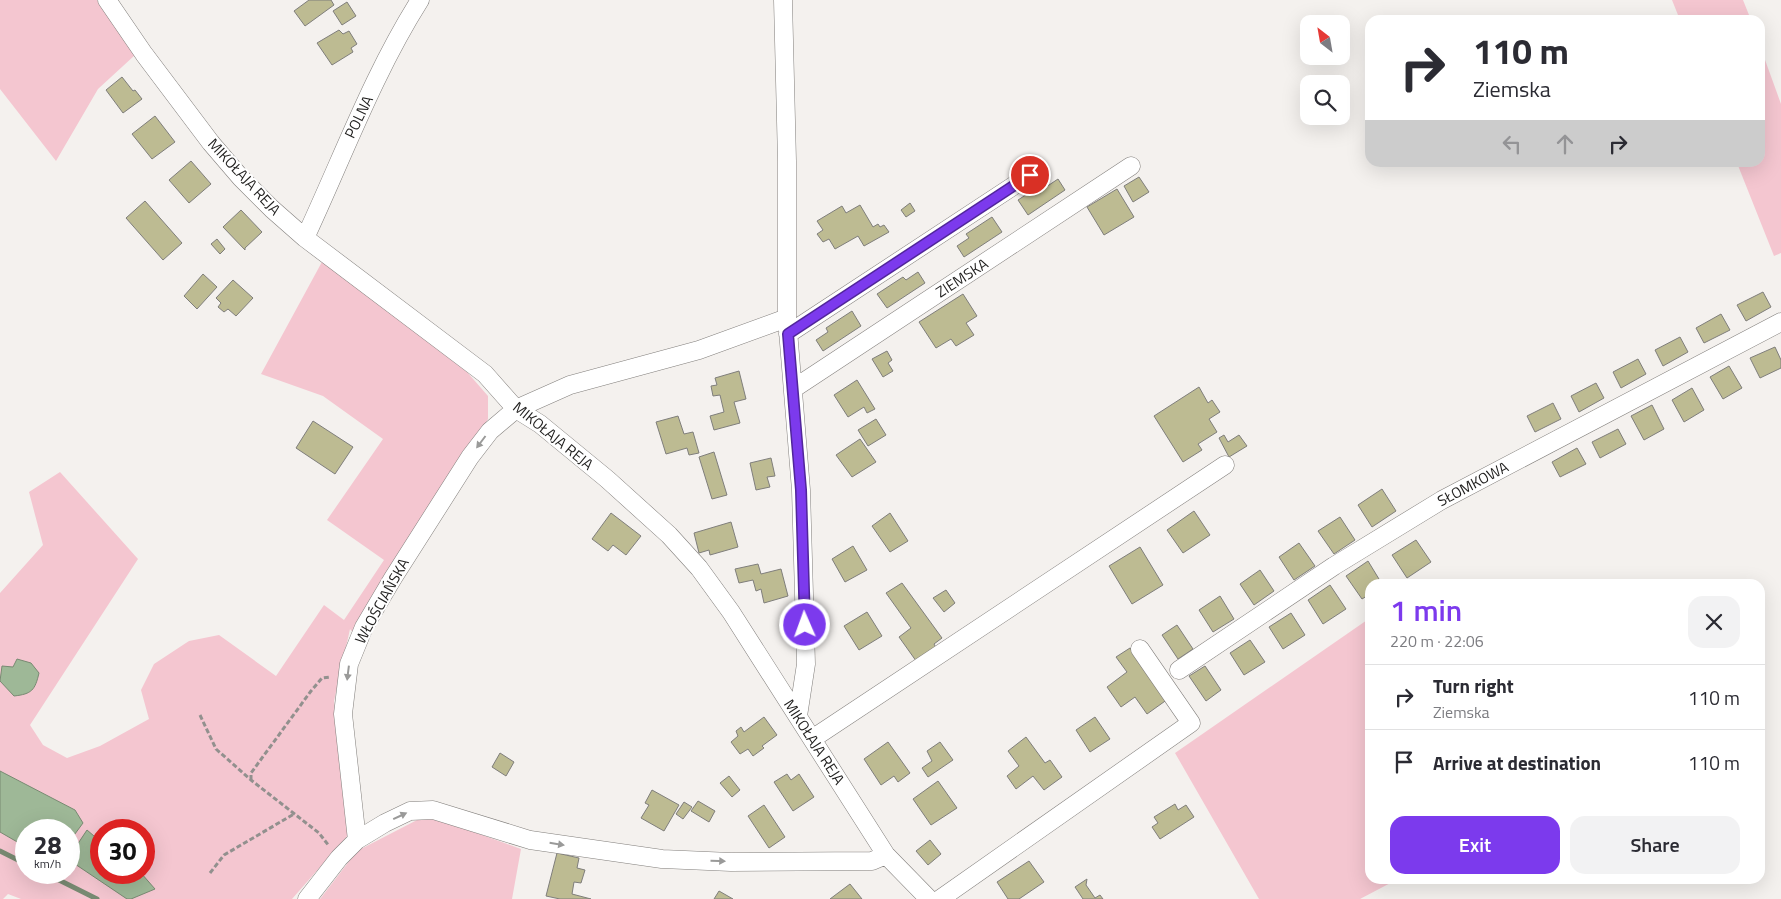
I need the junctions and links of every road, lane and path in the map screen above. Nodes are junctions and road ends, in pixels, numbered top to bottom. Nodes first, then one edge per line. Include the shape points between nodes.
1 (107, 0) edge
2 (420, 0) edge
3 (783, 0) edge
4 (1131, 166) dead end
5 (1030, 175) dead end
6 (305, 238) junction
7 (1781, 322) edge
8 (788, 326) junction
9 (793, 389) junction
10 (516, 409) junction
11 (1225, 465) dead end
12 (1140, 649) dead end
13 (1179, 670) dead end
14 (348, 673) junction
15 (200, 715) dead end
16 (798, 716) junction
17 (812, 738) junction
18 (251, 780) junction
19 (294, 814) junction
20 (357, 840) junction
21 (886, 855) junction
22 (339, 858) junction
23 (210, 873) dead end
24 (307, 899) edge
25 (929, 899) edge
26 (940, 899) edge

1 - 6 street, MIKOŁAJA REJA via 211,143 260,197
2 - 6 street, POLNA via 403,27 341,155
3 - 8 street
4 - 9 street, ZIEMSKA
5 - 8 street
6 - 10 street, MIKOŁAJA REJA via 485,374
7 - 13 street, SŁOMKOWA via 1442,500 1334,566
8 - 9 street
8 - 10 street, WŁOŚCIAŃSKA via 570,385
9 - 16 street via 801,490 806,664
10 -> 14 street, WŁOŚCIAŃSKA via 490,431 449,489 364,628
10 - 16 street, MIKOŁAJA REJA via 540,424 607,479 669,535 699,568 731,612
11 - 17 street
12 - 26 street via 1191,723
14 - 18 path via 322,678 251,773
14 - 20 street, WŁOŚCIAŃSKA via 343,714
15 - 18 path via 216,749
16 - 17 street, MIKOŁAJA REJA
17 - 21 street, MIKOŁAJA REJA
18 - 19 path
19 - 22 path via 319,833
19 - 23 path via 224,855
20 -> 21 street via 410,811 433,810 530,840 662,859 732,862 872,860
20 - 22 street
21 - 25 street, MIKOŁAJA REJA
22 - 24 street

